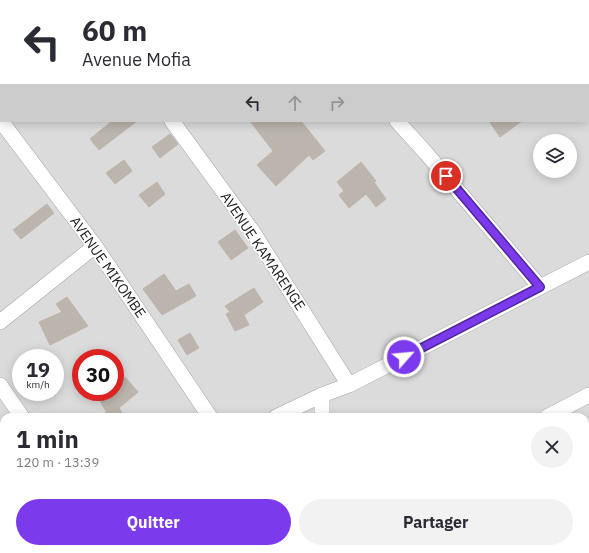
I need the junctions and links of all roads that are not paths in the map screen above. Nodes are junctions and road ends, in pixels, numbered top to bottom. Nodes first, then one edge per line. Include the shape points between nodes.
1 (2, 122) edge
2 (173, 122) edge
3 (398, 122) edge
4 (95, 246) junction
5 (589, 262) edge
6 (540, 287) junction
7 (0, 322) edge
8 (0, 385) edge
9 (349, 385) junction
10 (322, 394) junction
11 (589, 395) edge
12 (19, 413) edge
13 (207, 413) edge
14 (284, 413) edge
15 (322, 413) edge
16 (555, 413) edge

1 - 4 street, AVENUE MIKOMBE
2 - 9 street, AVENUE KAMARENGE via 253,232
3 - 6 street
4 - 7 street
4 - 13 street, AVENUE MIKOMBE
5 - 6 street
6 - 9 street
8 - 12 street
9 - 10 street
10 - 14 street
10 - 15 street
11 - 16 street

